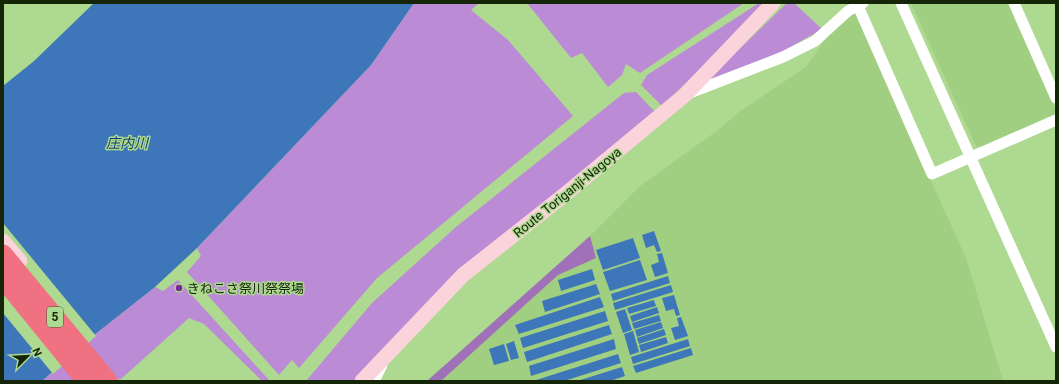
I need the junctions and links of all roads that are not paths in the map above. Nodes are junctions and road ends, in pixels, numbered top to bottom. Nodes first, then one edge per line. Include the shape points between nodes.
1 (773, 3) edge
2 (902, 3) edge
3 (1014, 3) edge
4 (860, 4) edge
5 (684, 95) junction
6 (1056, 98) edge
7 (1056, 120) edge
8 (971, 157) junction
9 (3, 241) edge
10 (3, 254) edge
11 (3, 280) edge
12 (3, 293) edge
13 (1056, 347) edge
14 (388, 354) junction
15 (75, 381) edge
16 (86, 381) edge
17 (108, 381) edge
18 (118, 381) edge
19 (362, 381) edge
20 (374, 381) edge

1 - 5 main road, Route Toriganji-Nagoya
2 - 8 street
3 - 6 street
4 - 5 street via 848,11 815,41
4 - 8 street via 932,174
5 - 14 main road, Route Toriganji-Nagoya via 463,275
7 - 8 street
8 - 13 street
9 - 18 main road
10 - 17 highway, 5
11 - 16 highway, 5
12 - 15 main road
14 - 19 main road, Route Toriganji-Nagoya
14 - 20 street

